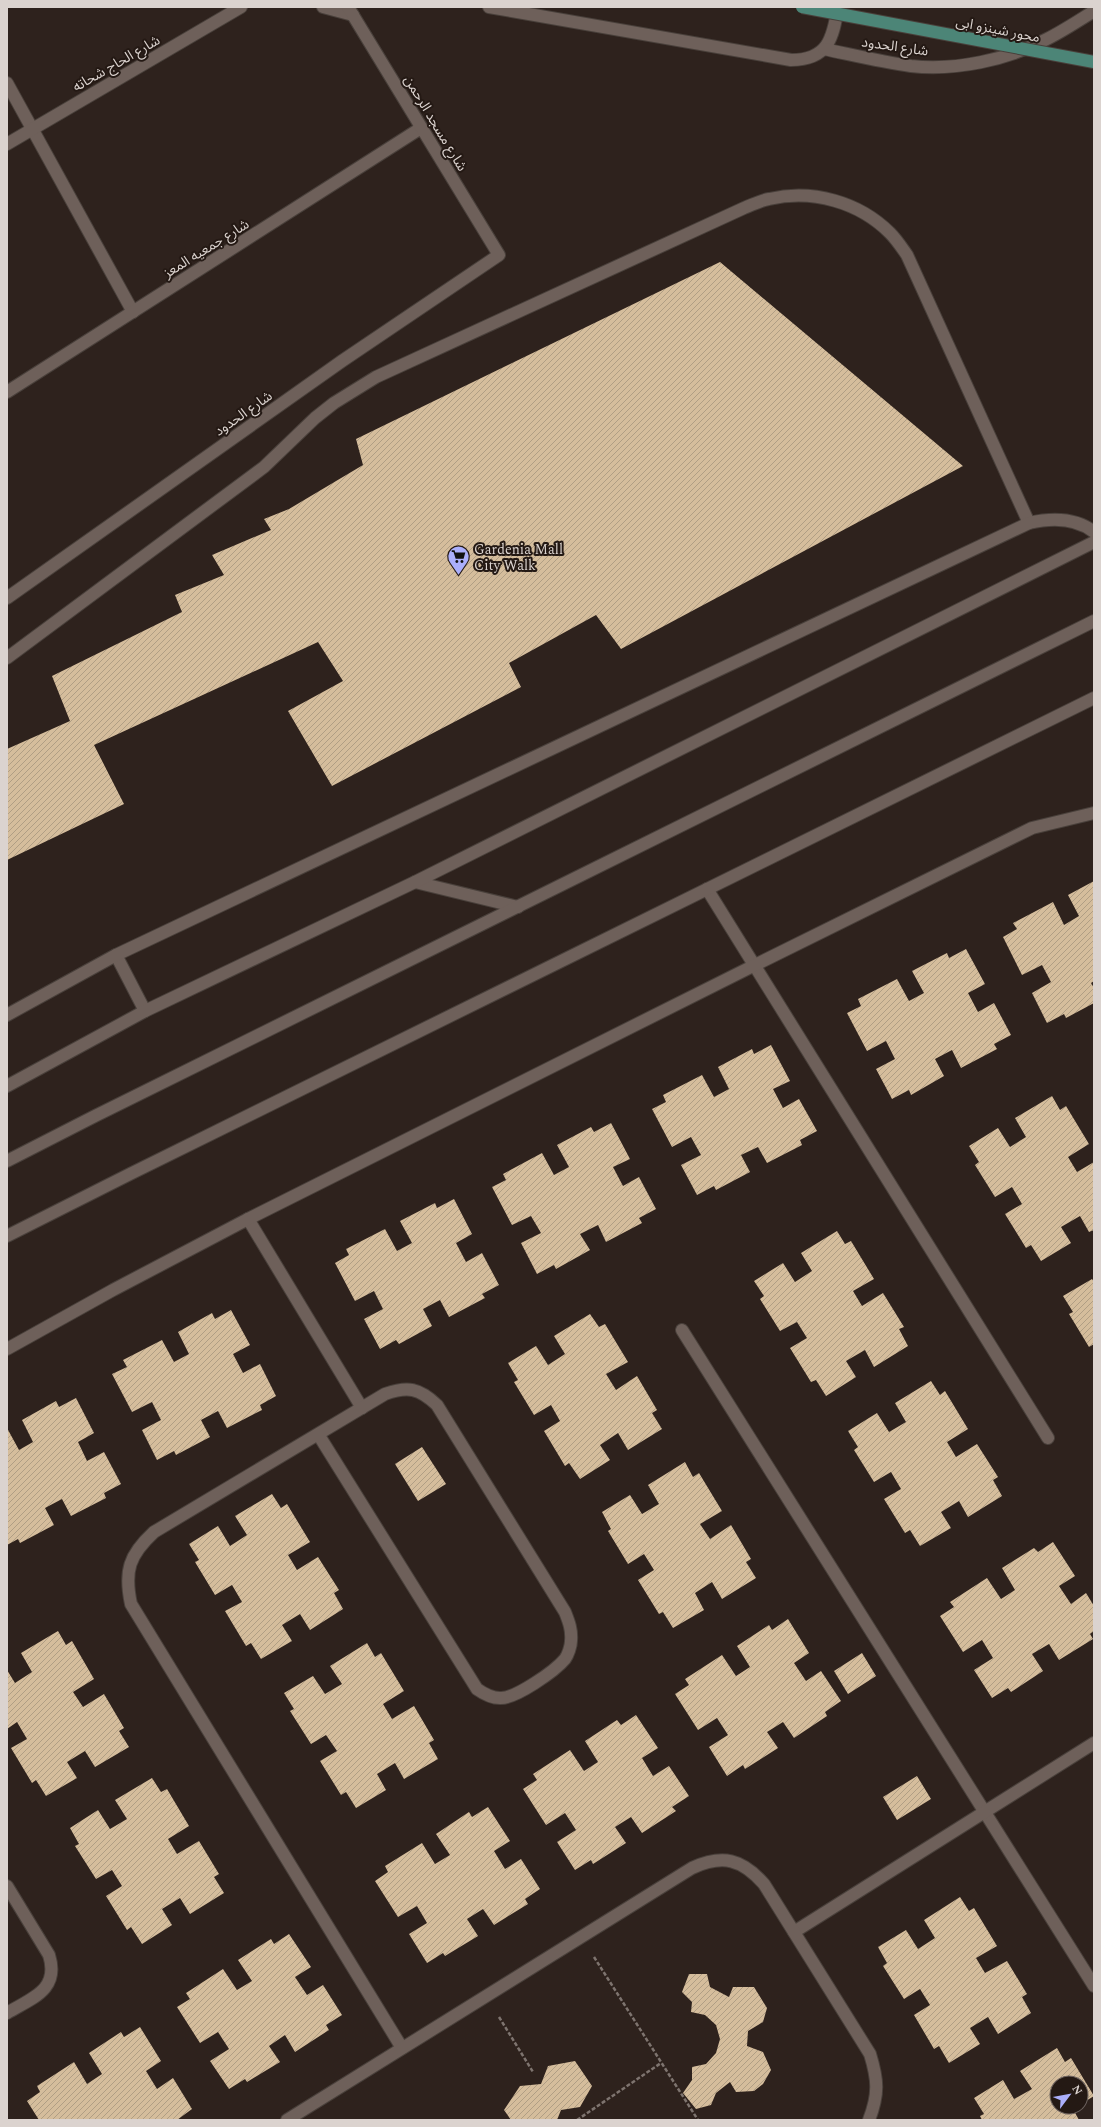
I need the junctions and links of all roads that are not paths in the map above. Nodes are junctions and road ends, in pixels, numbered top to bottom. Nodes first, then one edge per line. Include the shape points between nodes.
1 (241, 7) edge
2 (323, 7) edge
3 (489, 7) edge
4 (802, 7) edge
5 (838, 7) edge
6 (350, 11) edge
7 (1094, 11) edge
8 (824, 49) junction
9 (1094, 62) edge
10 (7, 83) edge
11 (422, 128) junction
12 (32, 129) junction
13 (7, 144) edge
14 (499, 255) joint
15 (133, 312) junction
16 (7, 392) edge
17 (1029, 523) junction
18 (1094, 532) edge
19 (1094, 542) edge
20 (7, 598) edge
21 (1094, 621) edge
22 (7, 658) edge
23 (1094, 698) edge
24 (1094, 812) edge
25 (415, 882) junction
26 (707, 889) junction
27 (518, 907) junction
28 (116, 955) junction
29 (755, 964) junction
30 (145, 1011) junction
31 (7, 1015) edge
32 (7, 1086) edge
33 (7, 1161) edge
34 (248, 1219) junction
35 (7, 1236) edge
36 (682, 1330) dead end
37 (7, 1349) edge
38 (362, 1408) junction
39 (318, 1434) junction
40 (1048, 1438) dead end
41 (1094, 1743) edge
42 (985, 1812) junction
43 (7, 1886) edge
44 (794, 1932) junction
45 (1094, 1986) edge
46 (7, 2014) edge
47 (402, 2048) junction
48 (287, 2120) edge
49 (869, 2120) edge

1 - 12 street, شارع الحاج شحاته
2 - 6 street
3 - 8 street via 792,60 809,58
4 - 9 main road, محور شينزو ابى, bridge
5 - 8 street via 834,30
6 - 11 street, شارع مسجد الرحمن
7 - 8 street, شارع الحدود via 1046,40 1014,53 980,62 912,66
10 - 12 street
11 - 14 street, شارع مسجد الرحمن
11 - 15 street, شارع جمعيه المعز
12 - 13 street, شارع الحاج شحاته
12 - 15 street
14 - 20 street, شارع الحدود via 342,361
15 - 16 street, شارع جمعيه المعز
17 - 18 street via 1042,520 1068,521 1085,526
17 - 22 street via 907,255 891,234 870,217 847,204 821,197 795,195 768,199 744,208 355,389 315,418 264,467
17 - 28 street
19 - 25 street
21 - 27 street
23 - 26 street
24 - 29 street via 1032,828
25 - 27 street
25 - 30 street
26 - 29 street
26 - 35 street
27 - 33 street
28 - 30 street
28 - 31 street
29 - 34 street
29 - 40 street
30 - 32 street
34 - 37 street via 112,1290
34 - 38 street
36 - 42 street
38 - 39 street
38 - 39 street via 398,1389 413,1389 426,1395 437,1405 565,1612 571,1626 571,1643 565,1658 554,1669 513,1696 488,1696 477,1689
39 - 47 street via 154,1532 139,1546 130,1564 127,1584 131,1604 141,1621
41 - 42 street
42 - 44 street
42 - 45 street
43 - 46 street via 49,1955 53,1968 51,1980 44,1991
44 - 47 street via 764,1884 753,1872 739,1863 723,1859 707,1861
44 - 49 street via 870,2054 877,2078 876,2103
47 - 48 street

